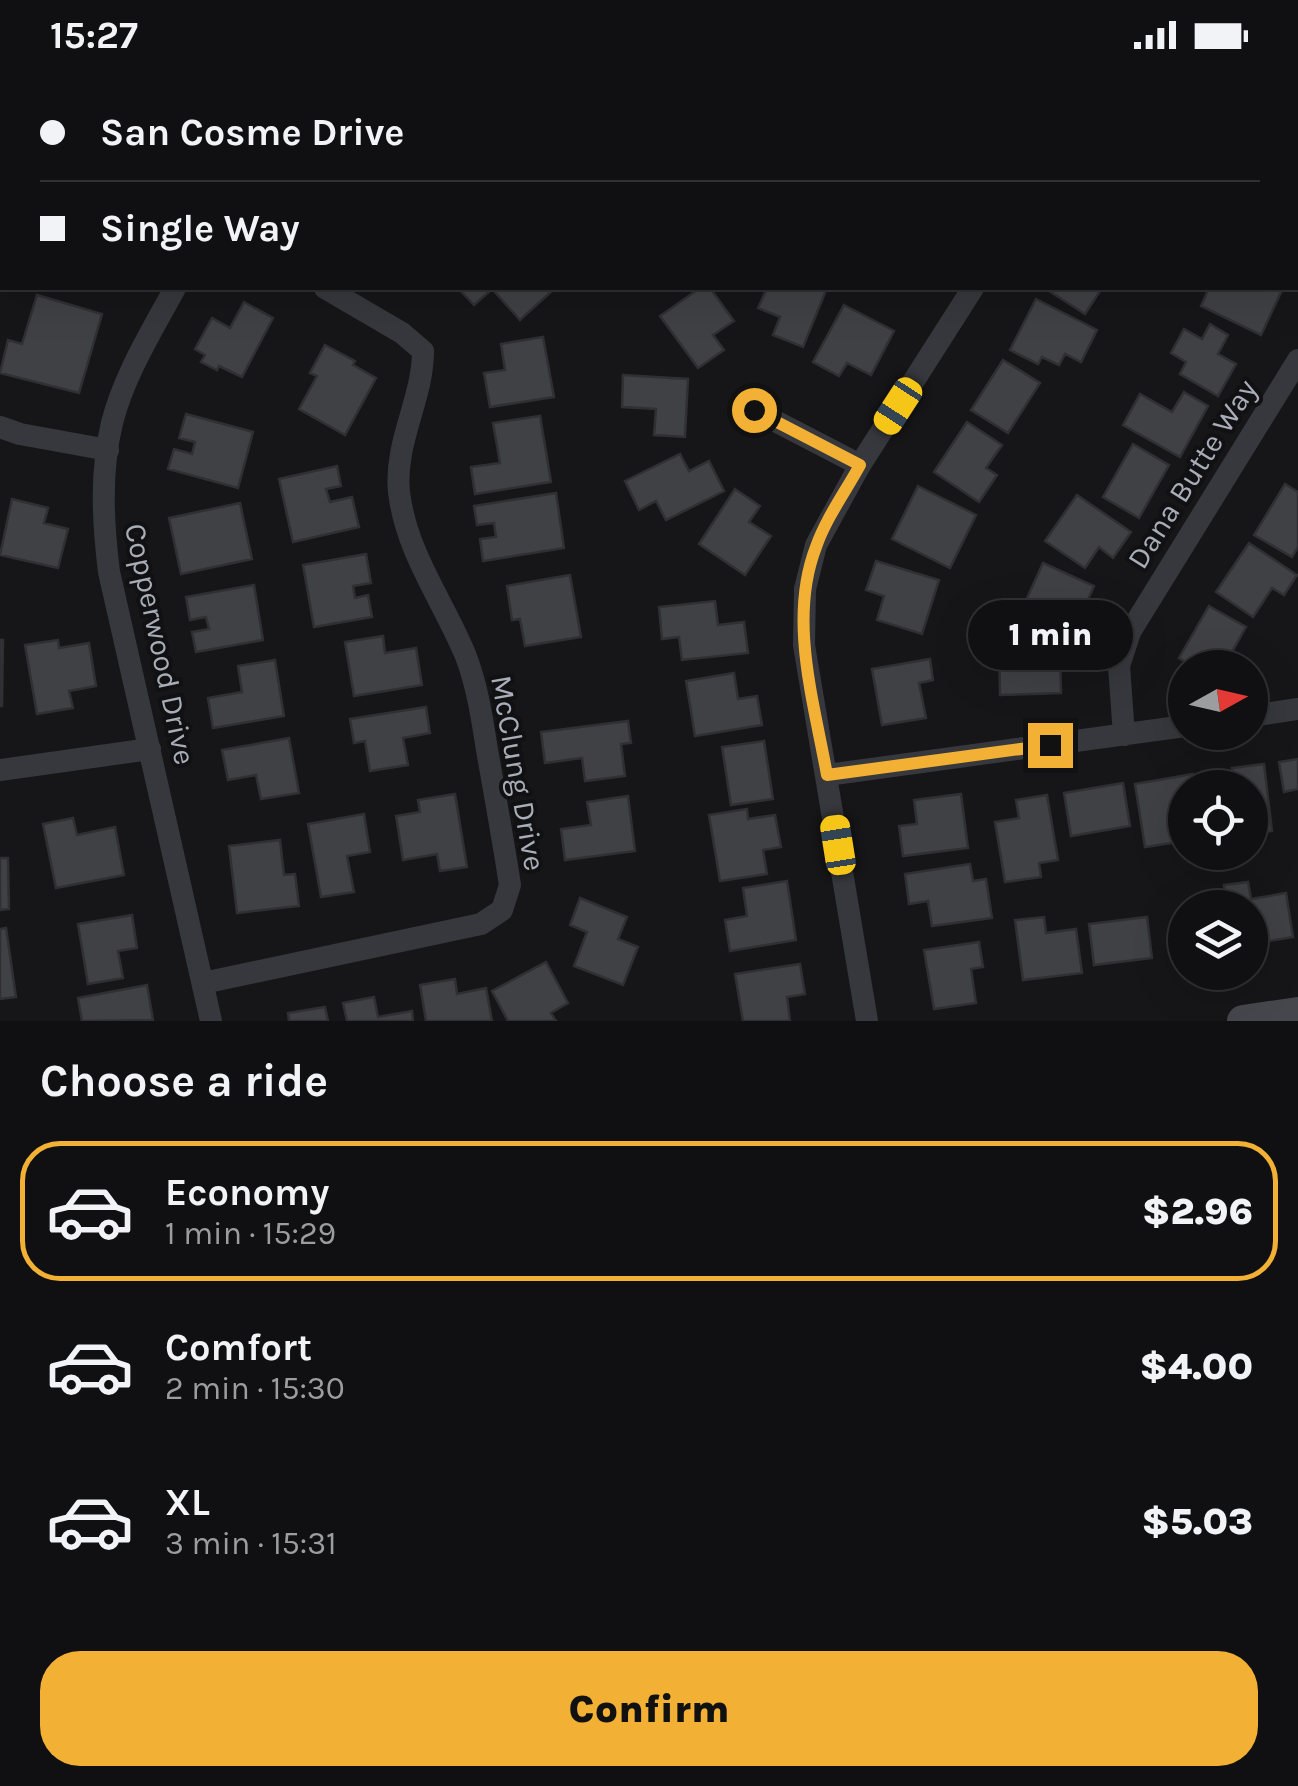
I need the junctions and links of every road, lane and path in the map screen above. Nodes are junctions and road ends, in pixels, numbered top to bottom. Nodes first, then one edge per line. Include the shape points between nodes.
1 (174, 290) edge
2 (328, 290) edge
3 (972, 290) edge
4 (1298, 360) edge
5 (754, 410) dead end
6 (0, 427) edge
7 (108, 450) junction
8 (860, 465) junction
9 (1298, 710) edge
10 (1268, 714) edge
11 (1168, 728) edge
12 (1124, 734) junction
13 (150, 749) junction
14 (0, 770) edge
15 (827, 775) junction
16 (202, 983) junction
17 (1298, 1013) edge
18 (211, 1021) edge
19 (867, 1021) edge
20 (1243, 1021) edge

1 - 7 street, Copperwood Drive via 133,367
2 - 16 street, McClung Drive via 423,351 423,377 401,445 399,491 427,582 466,655 510,885 502,910 481,924
3 - 8 street
4 - 12 street, Dana Butte Way via 1130,632 1120,666
5 - 8 street
6 - 7 street
7 - 13 street, Copperwood Drive via 102,516 109,572
8 - 15 street via 816,546 804,589 804,644
9 - 10 street
11 - 12 street
12 - 15 street
13 - 14 street
13 - 16 street, Copperwood Drive
15 - 19 street
16 - 18 street, Copperwood Drive
17 - 20 main road

